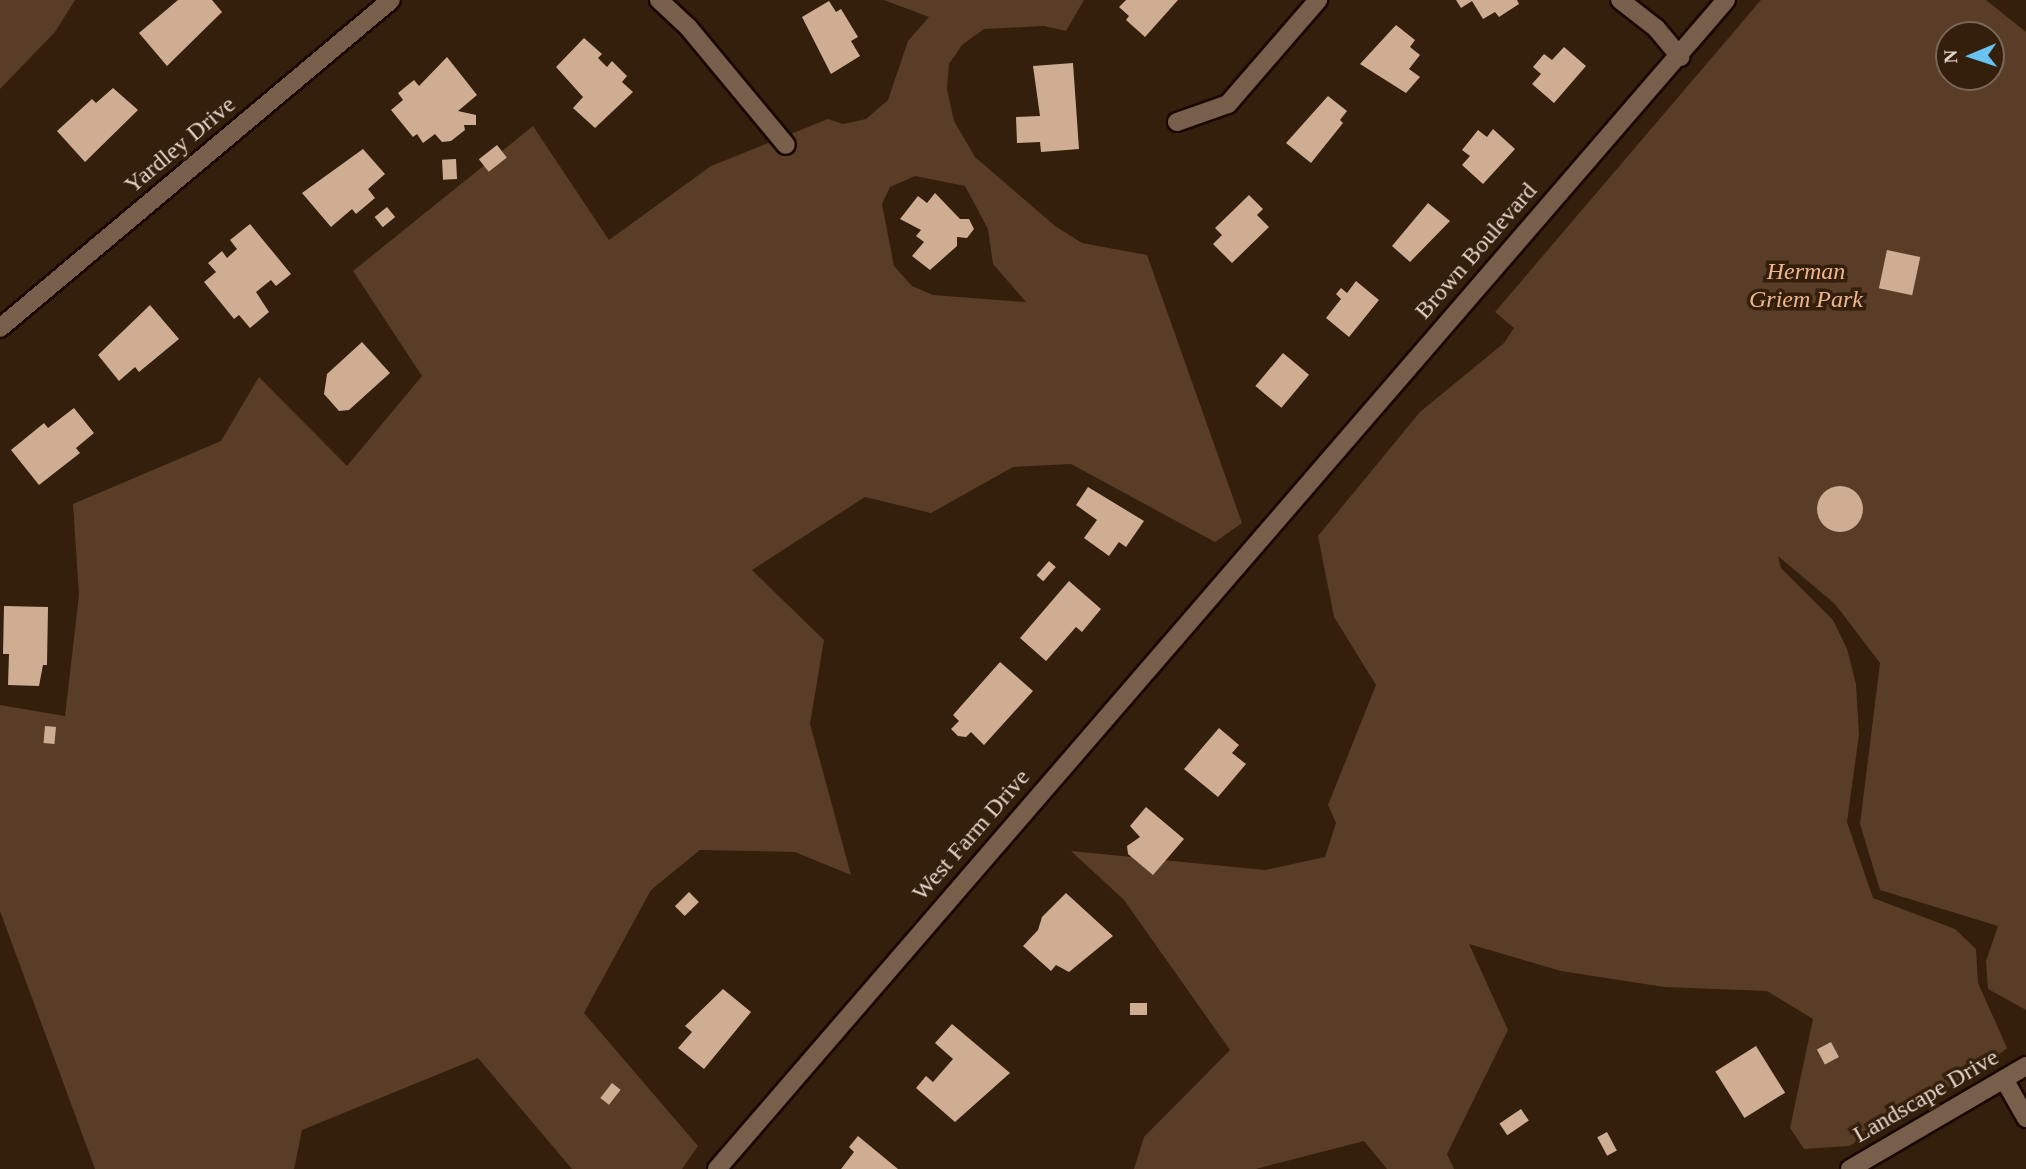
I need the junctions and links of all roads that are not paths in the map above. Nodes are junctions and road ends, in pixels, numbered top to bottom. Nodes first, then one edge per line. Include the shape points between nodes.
1 (391, 0) edge
2 (659, 0) edge
3 (1318, 0) edge
4 (1620, 0) edge
5 (1726, 0) edge
6 (1679, 57) junction
7 (1177, 122) dead end
8 (786, 145) dead end
9 (0, 328) edge
10 (1262, 533) joint
11 (2026, 1066) edge
12 (2004, 1079) junction
13 (2026, 1118) edge
14 (717, 1169) edge
15 (1850, 1169) edge

1 - 9 street, Yardley Drive
2 - 8 street via 688,27
3 - 7 street via 1228,104
4 - 6 street via 1656,28
5 - 6 street, Brown Boulevard
6 - 10 street, Brown Boulevard
10 - 14 street, West Farm Drive
11 - 12 street, Landscape Drive
12 - 13 street
12 - 15 street, Landscape Drive

